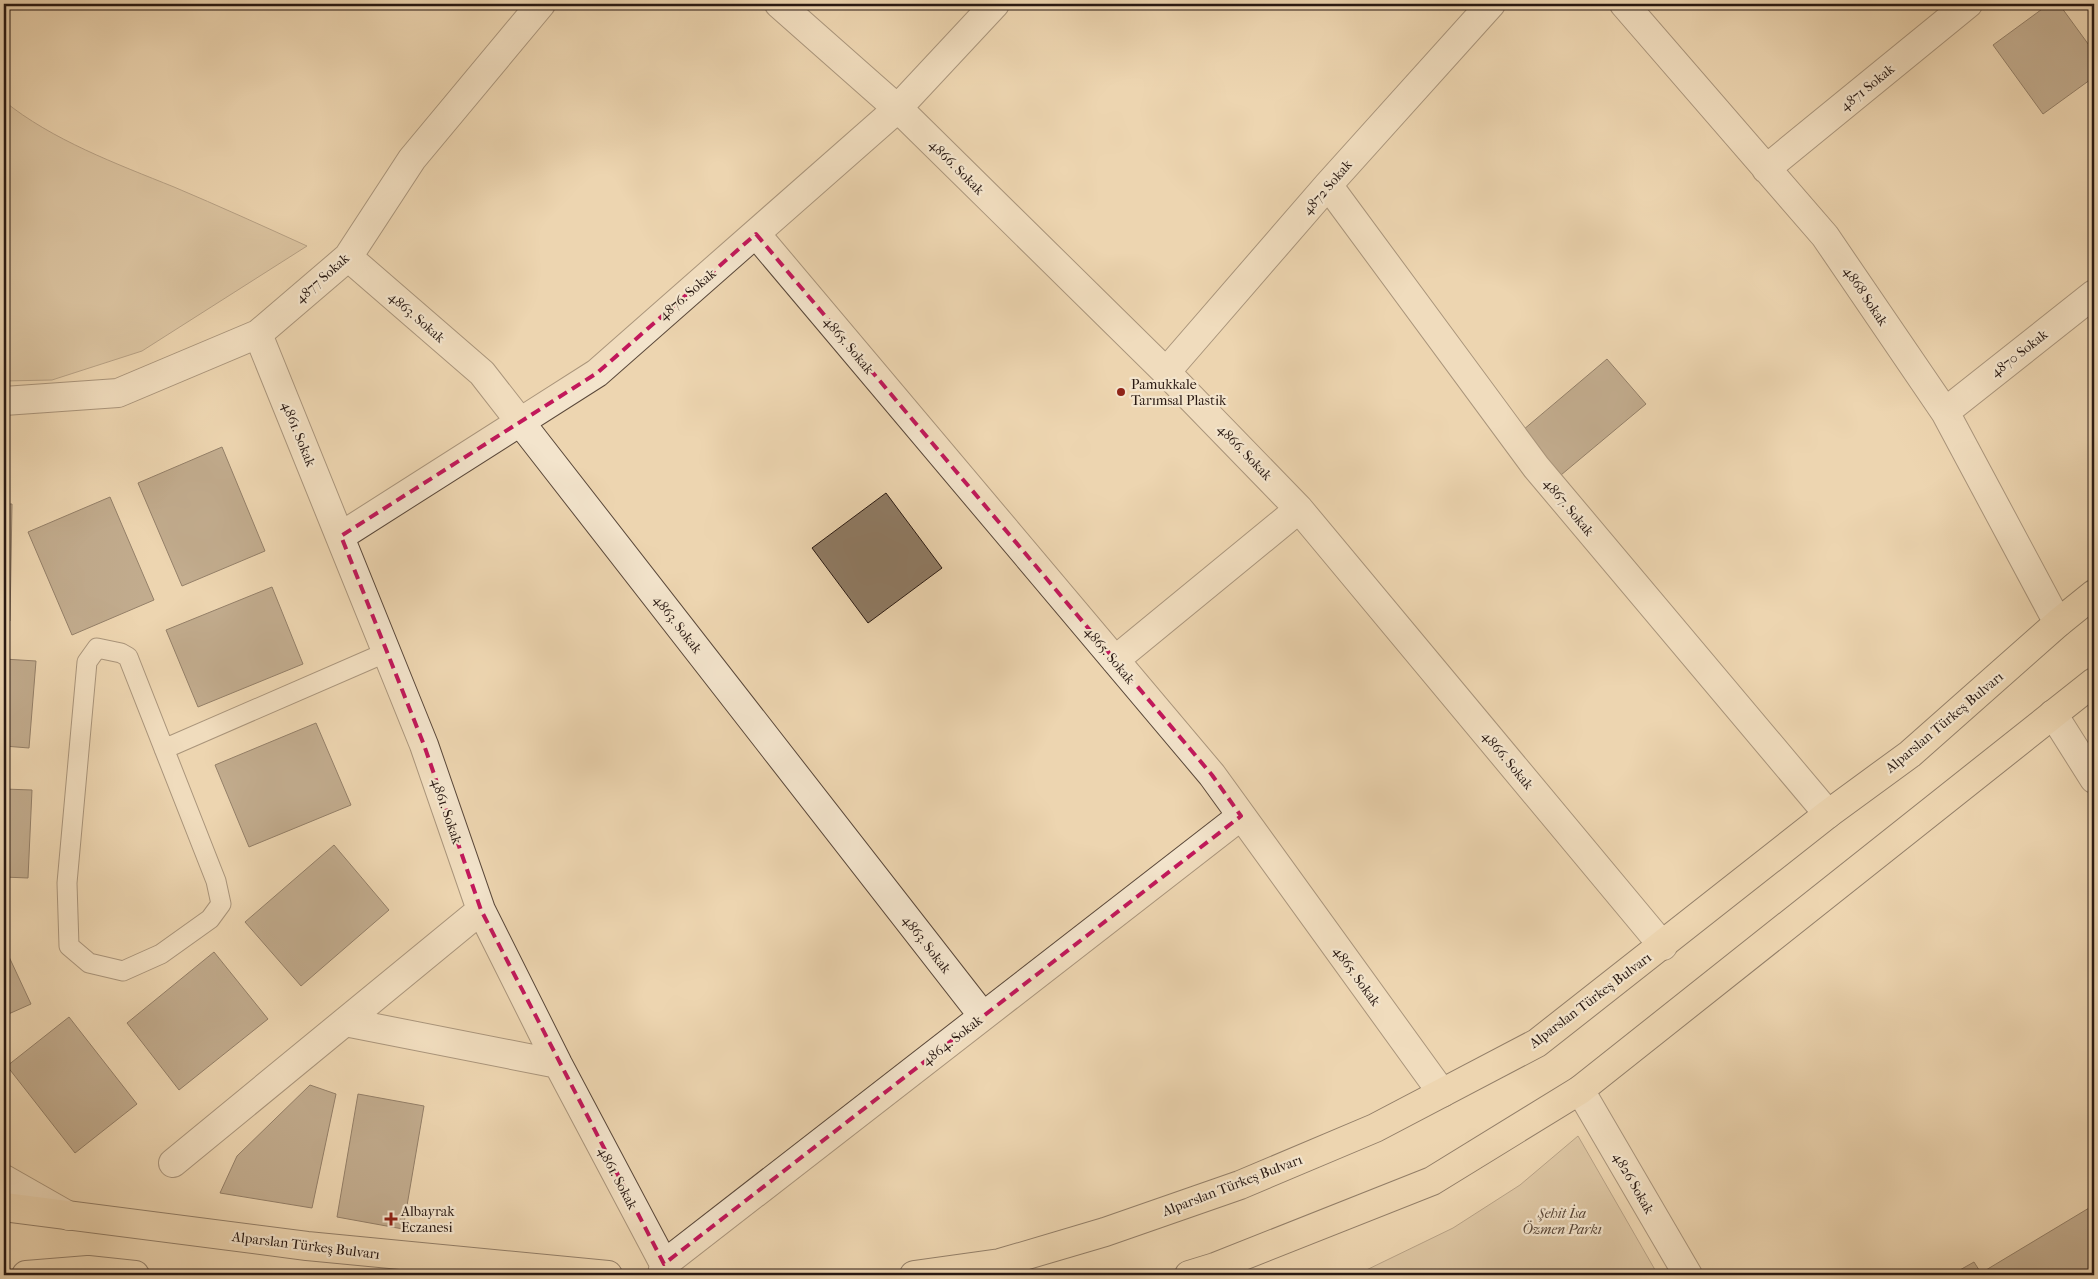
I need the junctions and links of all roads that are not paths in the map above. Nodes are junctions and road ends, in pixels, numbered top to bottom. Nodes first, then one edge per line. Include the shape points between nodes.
1 (541, 4) edge
2 (779, 4) edge
3 (995, 4) edge
4 (1491, 4) edge
5 (1624, 4) edge
6 (1968, 4) edge
7 (897, 109) junction
8 (1766, 169) junction
9 (1328, 185) junction
10 (756, 234) junction
11 (348, 257) junction
12 (2094, 294) edge
13 (258, 334) junction
14 (1166, 372) junction
15 (4, 402) edge
16 (1945, 412) junction
17 (521, 422) junction
18 (1300, 509) junction
19 (341, 536) junction
20 (2094, 594) edge
21 (2058, 624) junction
22 (387, 652) junction
23 (1115, 660) junction
24 (2094, 682) edge
25 (2053, 714) junction
26 (164, 749) junction
27 (2094, 778) edge
28 (1828, 814) junction
29 (1241, 816) junction
30 (481, 910) junction
31 (1662, 946) junction
32 (983, 1016) junction
33 (345, 1022) junction
34 (558, 1064) junction
35 (1580, 1090) junction
36 (1442, 1093) junction
37 (173, 1163) dead end
38 (4, 1179) edge
39 (4, 1207) edge
40 (70, 1216) junction
41 (663, 1270) edge
42 (1218, 1271) edge
43 (26, 1275) edge
44 (135, 1275) edge
45 (608, 1275) edge
46 (914, 1275) edge
47 (1189, 1275) edge
48 (1688, 1275) edge

1 - 11 street, 4877 Sokak via 412,160
2 - 7 street, 4866. Sokak
3 - 7 street, 4876. Sokak
4 - 9 street, 4872 Sokak
5 - 8 street, 4868 Sokak
6 - 8 street, 4871 Sokak
7 - 10 street, 4876. Sokak
7 - 14 street, 4866. Sokak
8 - 16 street, 4868 Sokak via 1825,236
9 - 14 street, 4872 Sokak
9 - 28 street, 4867. Sokak via 1536,467
10 - 17 street, 4876. Sokak via 597,373
10 - 23 street, 4865. Sokak
11 - 13 street, 4877 Sokak
11 - 17 street, 4863. Sokak via 482,373
12 - 16 street, 4870 Sokak
13 - 15 street, 4877 Sokak via 118,393
13 - 19 street, 4861. Sokak
14 - 18 street, 4866. Sokak
16 - 21 street, 4868 Sokak
17 - 19 street, 4876. Sokak
17 - 32 street, 4863. Sokak
18 - 23 street
18 - 31 street, 4866. Sokak
19 - 22 street, 4861. Sokak
20 - 21 main road, Alparslan Türkeş Bulvarı
21 - 28 main road, Alparslan Türkeş Bulvarı via 1910,754
22 - 26 lane
22 - 30 street, 4861. Sokak via 424,745
23 - 29 street, 4865. Sokak via 1212,775
24 - 25 main road
25 - 27 street
25 - 35 main road
26 - 26 lane via 128,658 121,653 97,648 87,662 67,883 69,946 89,963 123,971 161,954 210,919 221,904 216,881
28 - 31 main road, Alparslan Türkeş Bulvarı
29 - 32 street, 4864. Sokak
29 - 36 street, 4865. Sokak
30 - 33 street
30 - 34 street, 4861. Sokak
31 - 36 main road, Alparslan Türkeş Bulvarı via 1537,1043
32 - 41 street, 4864. Sokak
33 - 34 street
33 - 37 street
34 - 41 street, 4861. Sokak
35 - 42 main road via 1432,1181
35 - 48 street, 4826 Sokak
36 - 46 main road, Alparslan Türkeş Bulvarı via 1375,1128 1240,1185 1105,1232 1000,1263
38 - 40 street
39 - 40 main road, Alparslan Türkeş Bulvarı
40 - 45 main road, Alparslan Türkeş Bulvarı via 307,1246
42 - 47 main road
43 - 44 main road via 88,1270

